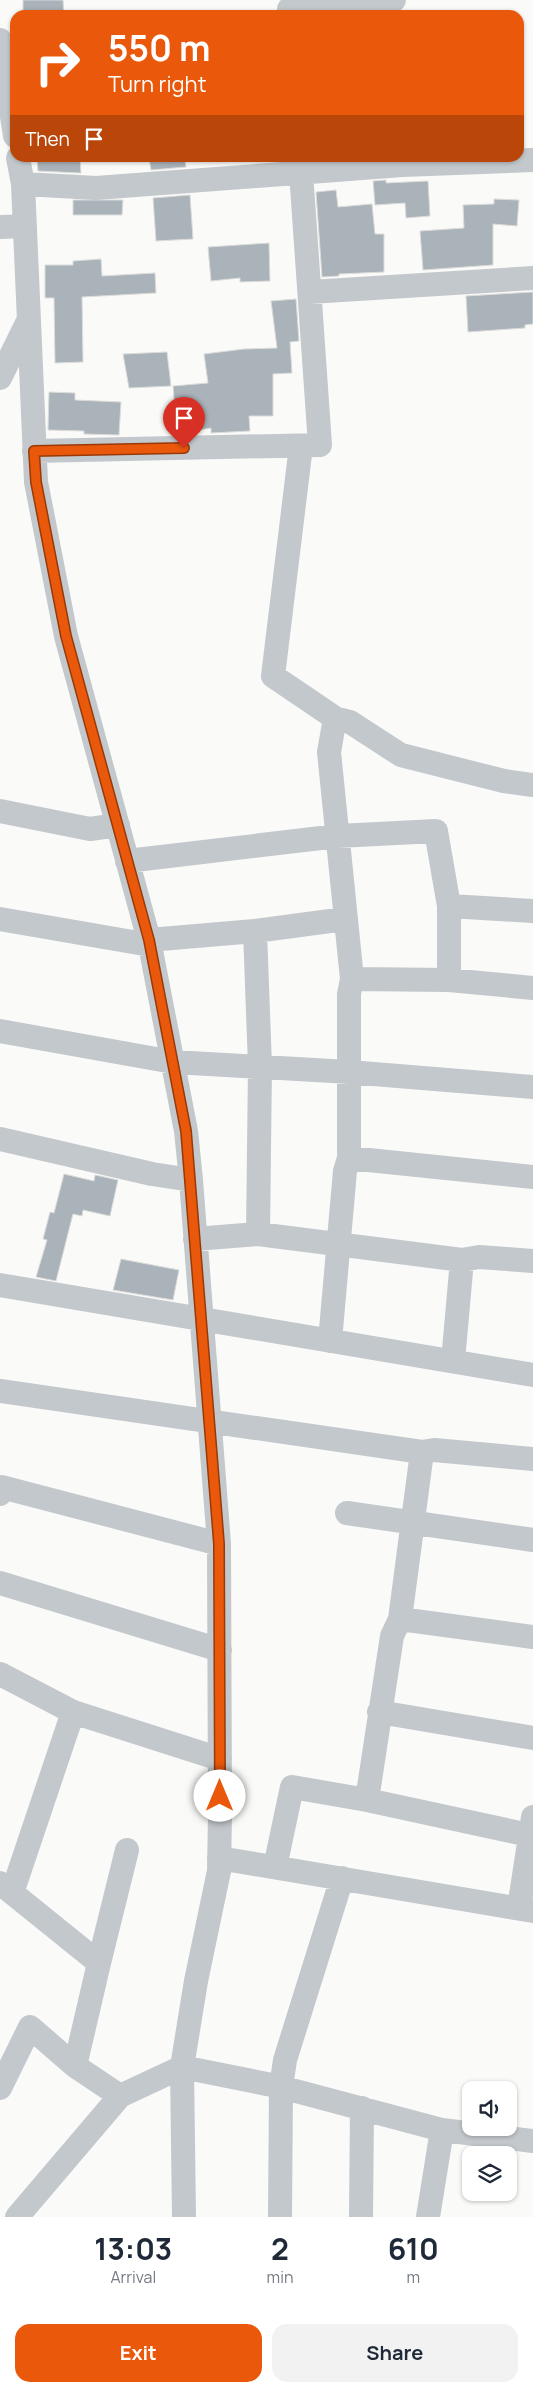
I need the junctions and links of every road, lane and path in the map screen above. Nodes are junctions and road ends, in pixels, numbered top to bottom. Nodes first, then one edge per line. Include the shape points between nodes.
1 (394, 0) edge
2 (289, 8) edge
3 (0, 40) edge
4 (10, 104) edge
5 (19, 162) edge
6 (481, 162) edge
7 (301, 164) edge
8 (23, 184) junction
9 (24, 226) junction
10 (0, 227) edge
11 (533, 278) edge
12 (310, 292) junction
13 (28, 319) junction
14 (0, 378) edge
15 (301, 446) junction
16 (34, 451) junction
17 (335, 718) junction
18 (533, 785) edge
19 (0, 811) edge
20 (118, 825) junction
21 (338, 836) junction
22 (127, 861) junction
23 (449, 906) junction
24 (533, 911) edge
25 (345, 918) junction
26 (0, 919) edge
27 (255, 931) junction
28 (149, 942) junction
29 (352, 979) junction
30 (449, 980) junction
31 (533, 988) edge
32 (0, 1031) edge
33 (173, 1062) junction
34 (260, 1066) junction
35 (349, 1072) junction
36 (533, 1087) edge
37 (0, 1139) edge
38 (349, 1158) junction
39 (533, 1177) edge
40 (191, 1180) junction
41 (258, 1234) junction
42 (195, 1239) junction
43 (338, 1245) junction
44 (462, 1260) junction
45 (533, 1261) edge
46 (0, 1285) edge
47 (202, 1320) junction
48 (330, 1341) junction
49 (453, 1362) junction
50 (533, 1374) edge
51 (0, 1391) edge
52 (210, 1422) junction
53 (422, 1452) junction
54 (533, 1459) edge
55 (0, 1494) edge
56 (347, 1513) dead end
57 (411, 1521) junction
58 (533, 1540) edge
59 (219, 1544) junction
60 (0, 1583) edge
61 (400, 1619) junction
62 (533, 1637) edge
63 (220, 1650) junction
64 (0, 1674) edge
65 (73, 1712) junction
66 (379, 1712) junction
67 (533, 1738) edge
68 (220, 1759) junction
69 (367, 1800) junction
70 (531, 1826) edge
71 (127, 1850) dead end
72 (219, 1858) junction
73 (275, 1867) junction
74 (342, 1878) junction
75 (6, 1888) edge
76 (526, 1910) edge
77 (99, 1963) junction
78 (6, 2064) edge
79 (76, 2066) junction
80 (182, 2067) junction
81 (281, 2087) junction
82 (0, 2088) edge
83 (120, 2096) junction
84 (362, 2108) junction
85 (442, 2130) junction
86 (533, 2141) edge
87 (16, 2217) edge
88 (184, 2217) edge
89 (280, 2217) edge
90 (361, 2217) edge
91 (428, 2217) edge

1 - 2 street
3 - 4 street
5 - 8 street
6 - 7 street
7 - 8 street via 96,188
7 - 12 street
8 - 9 street
9 - 10 street
9 - 13 street
11 - 12 street
12 - 15 street via 320,445
13 - 14 street
13 - 16 street
15 - 16 street
15 - 17 street via 273,676
16 - 20 street via 36,482 66,636
17 - 18 street via 350,722 401,755 504,781
17 - 21 street via 329,752
19 - 20 street via 90,829
20 - 22 street
21 - 22 street
21 - 23 street via 436,831
21 - 25 street
22 - 28 street
23 - 24 street
23 - 30 street
25 - 27 street
25 - 29 street
26 - 28 street
27 - 28 street
27 - 34 street
28 - 33 street
29 - 30 street
29 - 35 street via 349,994
30 - 31 street
32 - 33 street
33 - 34 street
33 - 40 street
34 - 35 street
34 - 41 street
35 - 36 street
35 - 38 street
37 - 40 street
38 - 39 street
38 - 43 street
40 - 42 street
41 - 42 street
41 - 43 street
42 - 47 street
43 - 44 street
43 - 48 street
44 - 45 street via 479,1257
44 - 49 street
46 - 47 street
47 - 48 street
47 - 52 street
48 - 49 street
49 - 50 street
51 - 52 street
52 - 53 street
52 - 59 street
53 - 54 street via 434,1450
53 - 57 street
55 - 59 street via 2,1487
56 - 57 street
57 - 58 street
57 - 61 street
59 - 63 street
60 - 63 street
61 - 62 street
61 - 66 street via 392,1636
63 - 68 street
64 - 65 street
65 - 68 street
65 - 75 street
66 - 67 street
66 - 69 street
68 - 72 street
69 - 70 street
69 - 73 street via 292,1787
70 - 76 street
71 - 77 street
72 - 73 street
72 - 80 street
73 - 74 street
74 - 76 street
74 - 81 street via 285,2060
75 - 77 street
77 - 79 street
78 - 79 street via 30,2027
78 - 82 street
79 - 83 street
80 - 81 street
80 - 83 street
80 - 88 street
81 - 84 street
81 - 89 street
83 - 87 street
84 - 85 street
84 - 90 street
85 - 86 street
85 - 91 street

